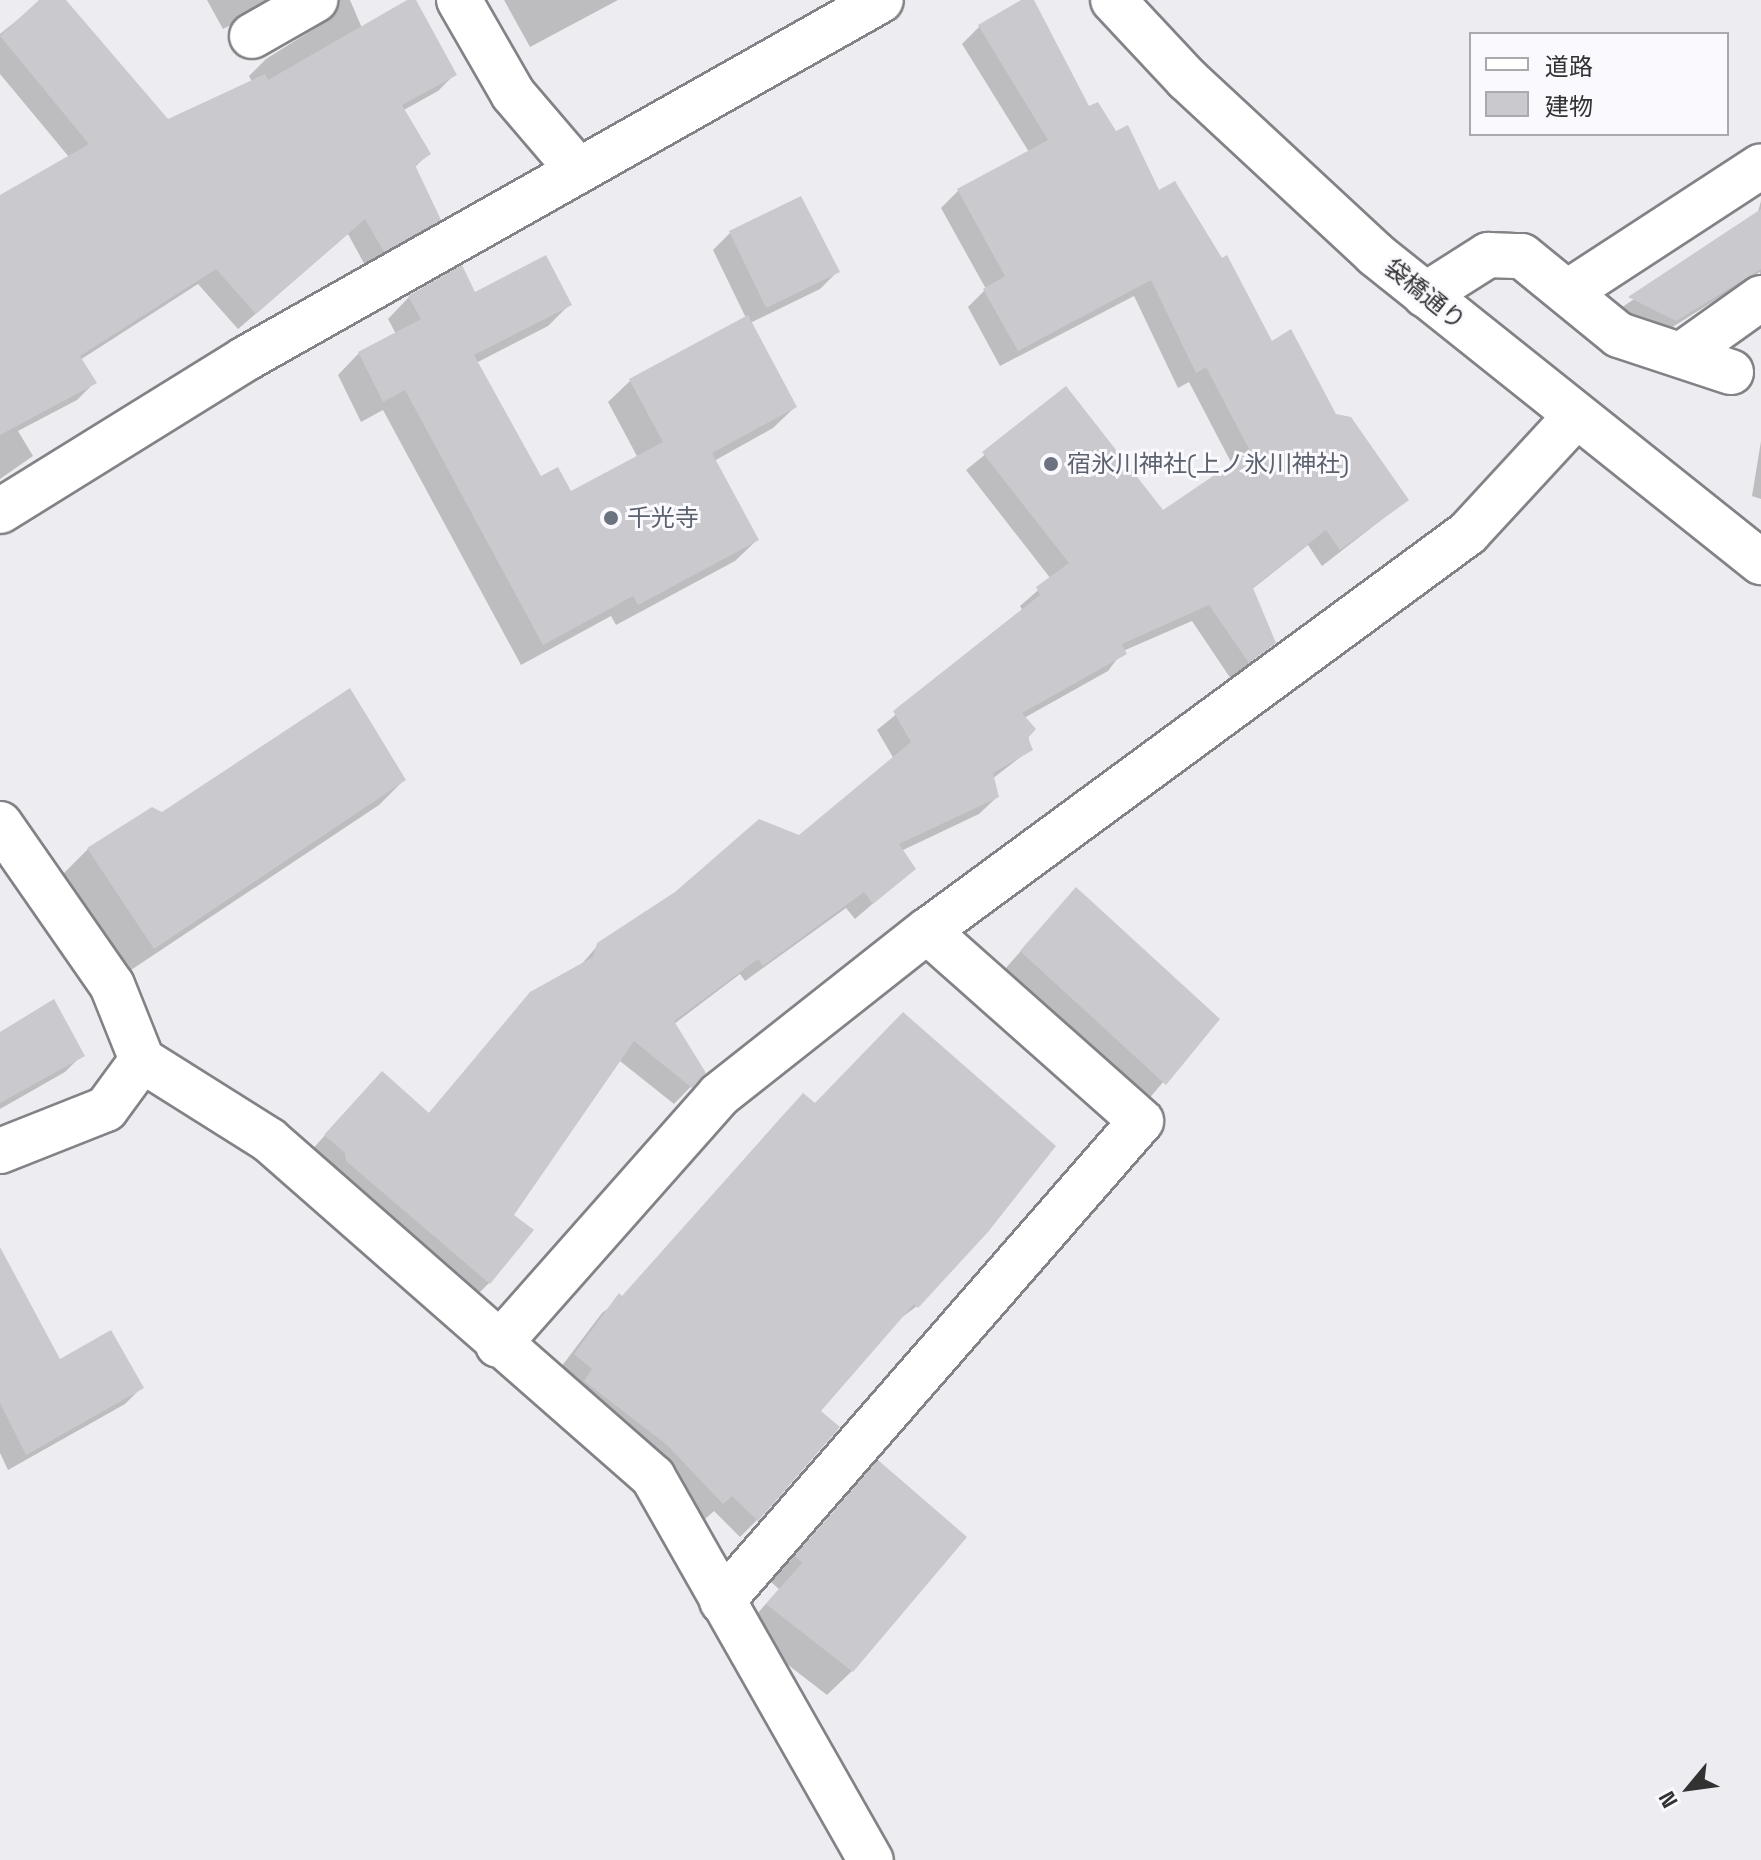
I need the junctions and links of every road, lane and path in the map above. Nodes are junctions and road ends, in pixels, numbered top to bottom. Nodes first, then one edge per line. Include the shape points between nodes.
1 (315, 0) edge
2 (459, 0) edge
3 (881, 0) edge
4 (1113, 0) edge
5 (252, 36) dead end
6 (1761, 166) edge
7 (577, 169) junction
8 (1568, 292) junction
9 (1425, 295) junction
10 (1761, 298) edge
11 (1681, 355) junction
12 (1731, 372) dead end
13 (1576, 416) junction
14 (0, 511) edge
15 (1761, 562) edge
16 (0, 824) edge
17 (927, 931) junction
18 (142, 1060) junction
19 (0, 1151) edge
20 (498, 1345) junction
21 (722, 1601) junction
22 (871, 1860) edge

1 - 5 street
2 - 7 street via 513,94
3 - 7 street
4 - 9 street, 袋橋通り via 1198,90
6 - 8 street
7 - 14 street via 245,359
8 - 9 street via 1522,256 1488,255
8 - 11 street via 1619,335
9 - 13 street, 袋橋通り
10 - 11 street
11 - 12 street
13 - 15 street, 袋橋通り
13 - 17 street via 1468,533
16 - 18 street via 112,985
17 - 20 street via 719,1095
17 - 21 street via 1141,1121
18 - 19 street via 106,1109
18 - 20 street via 269,1140
20 - 21 street via 653,1477
21 - 22 street

